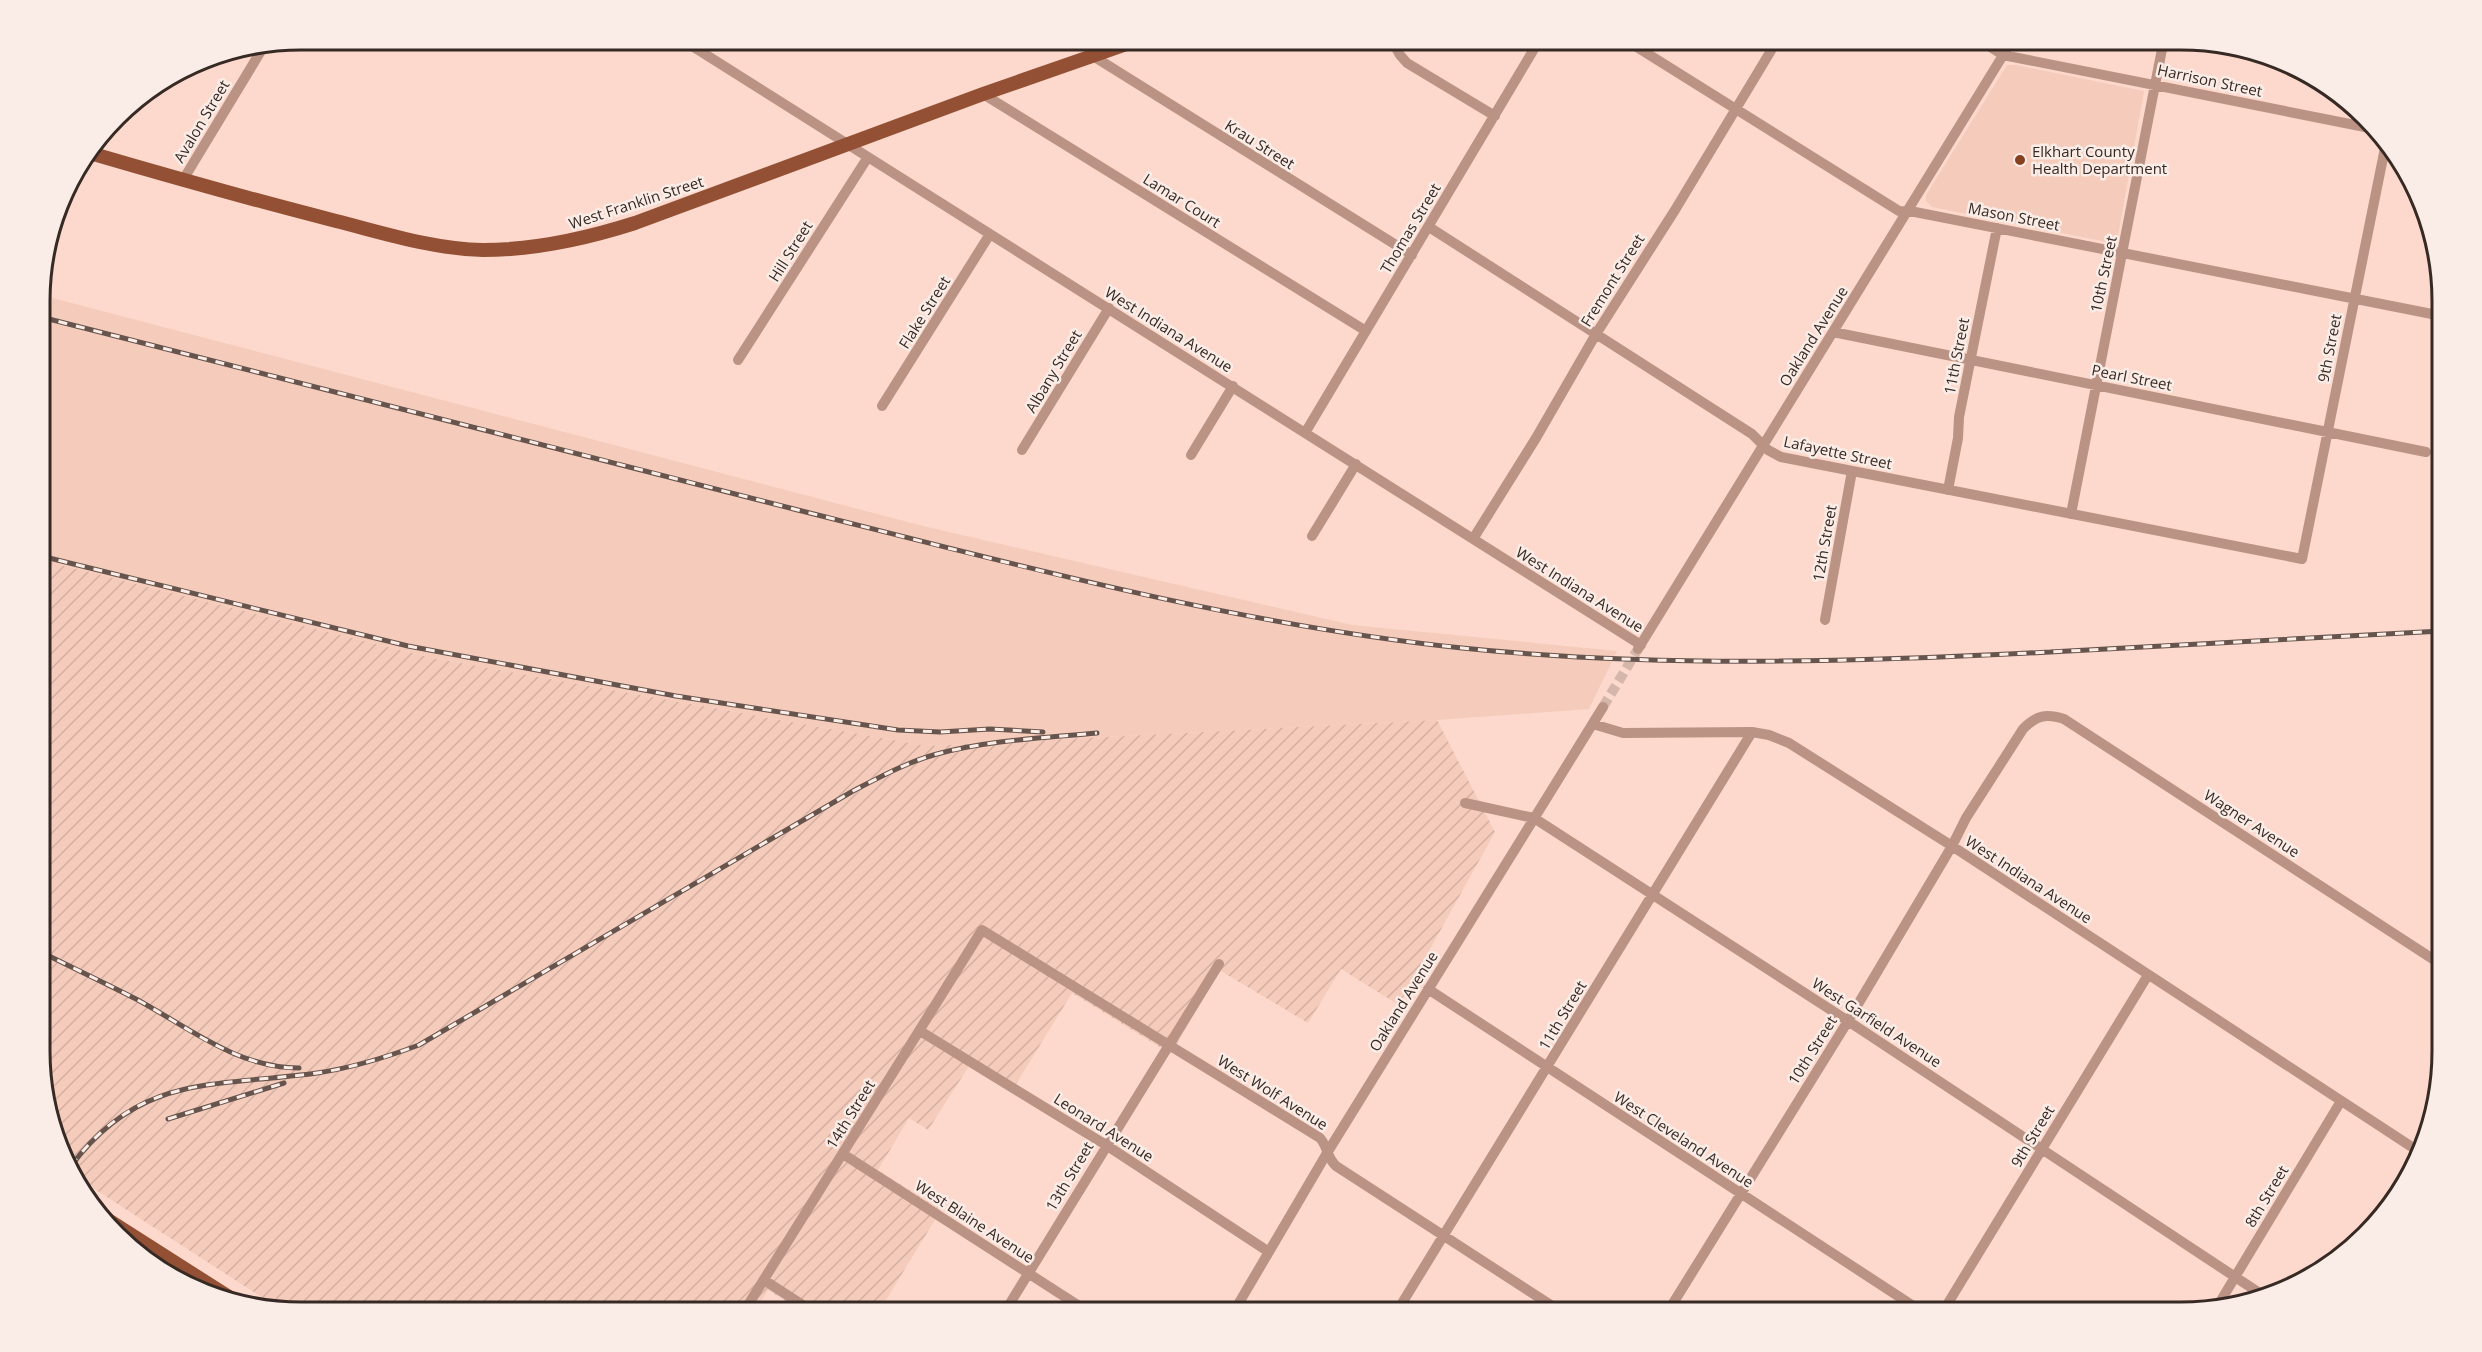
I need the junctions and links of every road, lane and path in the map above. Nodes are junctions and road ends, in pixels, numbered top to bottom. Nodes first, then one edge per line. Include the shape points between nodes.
1 (698, 50) edge
2 (1110, 50) edge
3 (1397, 50) edge
4 (1534, 50) edge
5 (1641, 50) edge
6 (1771, 50) edge
7 (1995, 50) edge
8 (2006, 50) edge
9 (2162, 50) edge
10 (260, 53) edge
11 (2003, 55) junction
12 (1093, 56) junction
13 (2155, 84) junction
14 (983, 94) junction
15 (1735, 109) junction
16 (1495, 116) junction
17 (2362, 126) edge
18 (848, 145) junction
19 (2384, 152) edge
20 (96, 155) edge
21 (868, 157) junction
22 (183, 180) junction
23 (1907, 212) junction
24 (1429, 227) junction
25 (1997, 228) junction
26 (990, 234) junction
27 (2122, 253) junction
28 (1412, 255) junction
29 (2354, 298) junction
30 (1108, 308) junction
31 (2432, 314) edge
32 (1365, 332) junction
33 (1833, 332) junction
34 (1596, 334) junction
35 (738, 360) dead end
36 (1970, 361) junction
37 (2095, 385) junction
38 (1233, 386) junction
39 (882, 406) dead end
40 (2327, 431) junction
41 (1305, 433) junction
42 (1763, 445) junction
43 (1022, 450) dead end
44 (2426, 452) dead end
45 (1191, 455) dead end
46 (1356, 464) junction
47 (1852, 471) junction
48 (1948, 490) junction
49 (2071, 514) junction
50 (1312, 536) dead end
51 (1473, 539) junction
52 (2302, 559) joint
53 (1825, 620) dead end
54 (1640, 647) joint
55 (1603, 707) tunnel mouth
56 (2042, 715) joint
57 (1593, 724) junction
58 (1752, 732) junction
59 (1465, 803) dead end
60 (1534, 818) junction
61 (1952, 846) junction
62 (1652, 895) junction
63 (982, 930) joint
64 (2432, 958) edge
65 (1219, 964) dead end
66 (2148, 975) junction
67 (1428, 990) junction
68 (1848, 1021) junction
69 (920, 1031) junction
70 (1170, 1046) junction
71 (1547, 1068) junction
72 (2342, 1101) junction
73 (1106, 1145) junction
74 (2413, 1148) edge
75 (2042, 1149) junction
76 (1327, 1153) junction
77 (843, 1154) junction
78 (1740, 1194) junction
79 (1442, 1234) junction
80 (138, 1243) edge
81 (1269, 1252) junction
82 (1028, 1273) junction
83 (2235, 1277) junction
84 (764, 1280) junction
85 (206, 1284) edge
86 (2256, 1291) edge
87 (2222, 1299) edge
88 (750, 1302) edge
89 (798, 1302) edge
90 (1011, 1302) edge
91 (1073, 1302) edge
92 (1239, 1302) edge
93 (1402, 1302) edge
94 (1546, 1302) edge
95 (1674, 1302) edge
96 (1908, 1302) edge
97 (1948, 1302) edge

1 - 18 street, West Indiana Avenue
2 - 12 main road, West Franklin Street
3 - 16 street via 1407,63
4 - 16 street, Thomas Street
5 - 15 street, Mason Street
6 - 15 street, Fremont Street
7 - 11 street, Harrison Street
8 - 11 street, Oakland Avenue
9 - 13 street, 10th Street
10 - 22 street, Avalon Street
11 - 13 street, Harrison Street
11 - 23 street, Oakland Avenue
12 - 14 main road, West Franklin Street
12 - 28 street, Krau Street
13 - 17 street, Harrison Street
13 - 27 street, 10th Street
14 - 18 main road, West Franklin Street
14 - 32 street, Lamar Court
15 - 23 street, Mason Street via 1891,208
15 - 34 street, Fremont Street
16 - 24 street, Thomas Street
18 - 21 street, West Indiana Avenue
18 - 22 main road, West Franklin Street via 595,236 518,249 452,248 410,240
19 - 29 street, 9th Street
20 - 22 main road, West Franklin Street
21 - 26 street, West Indiana Avenue
21 - 35 street, Hill Street
23 - 25 street, Mason Street
23 - 33 street, Oakland Avenue
24 - 28 street, Thomas Street
24 - 34 street, Lafayette Street
25 - 27 street, Mason Street
25 - 36 street, 11th Street
26 - 30 street, West Indiana Avenue
26 - 39 street, Flake Street
27 - 29 street, Mason Street
27 - 37 street, 10th Street
28 - 32 street, Thomas Street
29 - 31 street, Mason Street
29 - 40 street, 9th Street
30 - 38 street, West Indiana Avenue
30 - 43 street, Albany Street
32 - 41 street, Thomas Street
33 - 36 street, Pearl Street
33 - 42 street, Oakland Avenue
34 - 42 street, Lafayette Street via 1752,434
34 - 51 street, Fremont Street
36 - 37 street, Pearl Street
36 - 48 street, 11th Street
37 - 40 street, Pearl Street
37 - 49 street, 10th Street
38 - 41 street, West Indiana Avenue
38 - 45 street
40 - 44 street, Pearl Street
40 - 52 street, 9th Street
41 - 46 street, West Indiana Avenue
42 - 47 street, Lafayette Street via 1781,457
42 - 54 street, Oakland Avenue
46 - 50 street
46 - 51 street, West Indiana Avenue
47 - 48 street, Lafayette Street
47 - 53 street, 12th Street
48 - 49 street, Lafayette Street
49 - 52 street, Lafayette Street
51 - 54 street, West Indiana Avenue
55 - 57 street, Oakland Avenue
56 - 61 street, 10th Street via 2019,734
56 - 64 street, Wagner Avenue via 2064,719
57 - 58 street, West Indiana Avenue via 1623,733
57 - 60 street, Oakland Avenue
58 - 61 street, West Indiana Avenue via 1797,748
58 - 62 street, 11th Street
59 - 60 street, West Garfield Avenue
60 - 62 street, West Garfield Avenue
60 - 67 street, Oakland Avenue
61 - 66 street, West Indiana Avenue
61 - 68 street, 10th Street
62 - 68 street, West Garfield Avenue
62 - 71 street, 11th Street
63 - 69 street, 14th Street
63 - 70 street, West Wolf Avenue
65 - 70 street, 13th Street
66 - 72 street, West Indiana Avenue
66 - 75 street, 9th Street
67 - 71 street, West Cleveland Avenue
67 - 76 street, Oakland Avenue
68 - 75 street, West Garfield Avenue
68 - 78 street, 10th Street
69 - 73 street, Leonard Avenue
69 - 77 street, 14th Street
70 - 73 street, 13th Street
70 - 76 street, West Wolf Avenue via 1320,1138
71 - 78 street, West Cleveland Avenue
71 - 79 street, 11th Street
72 - 74 street, West Indiana Avenue
72 - 83 street, 8th Street
73 - 81 street, Leonard Avenue
73 - 82 street, 13th Street
75 - 83 street, West Garfield Avenue
75 - 97 street, 9th Street
76 - 79 street, West Wolf Avenue via 1336,1166
76 - 81 street, Oakland Avenue
77 - 82 street, West Blaine Avenue
77 - 84 street, 14th Street
78 - 95 street, 10th Street
78 - 96 street, West Cleveland Avenue
79 - 93 street, 11th Street
79 - 94 street, West Wolf Avenue
80 - 85 main road
81 - 92 street, Oakland Avenue
82 - 90 street, 13th Street
82 - 91 street, West Blaine Avenue
83 - 86 street, West Garfield Avenue
83 - 87 street, 8th Street
84 - 88 street, 14th Street
84 - 89 street

